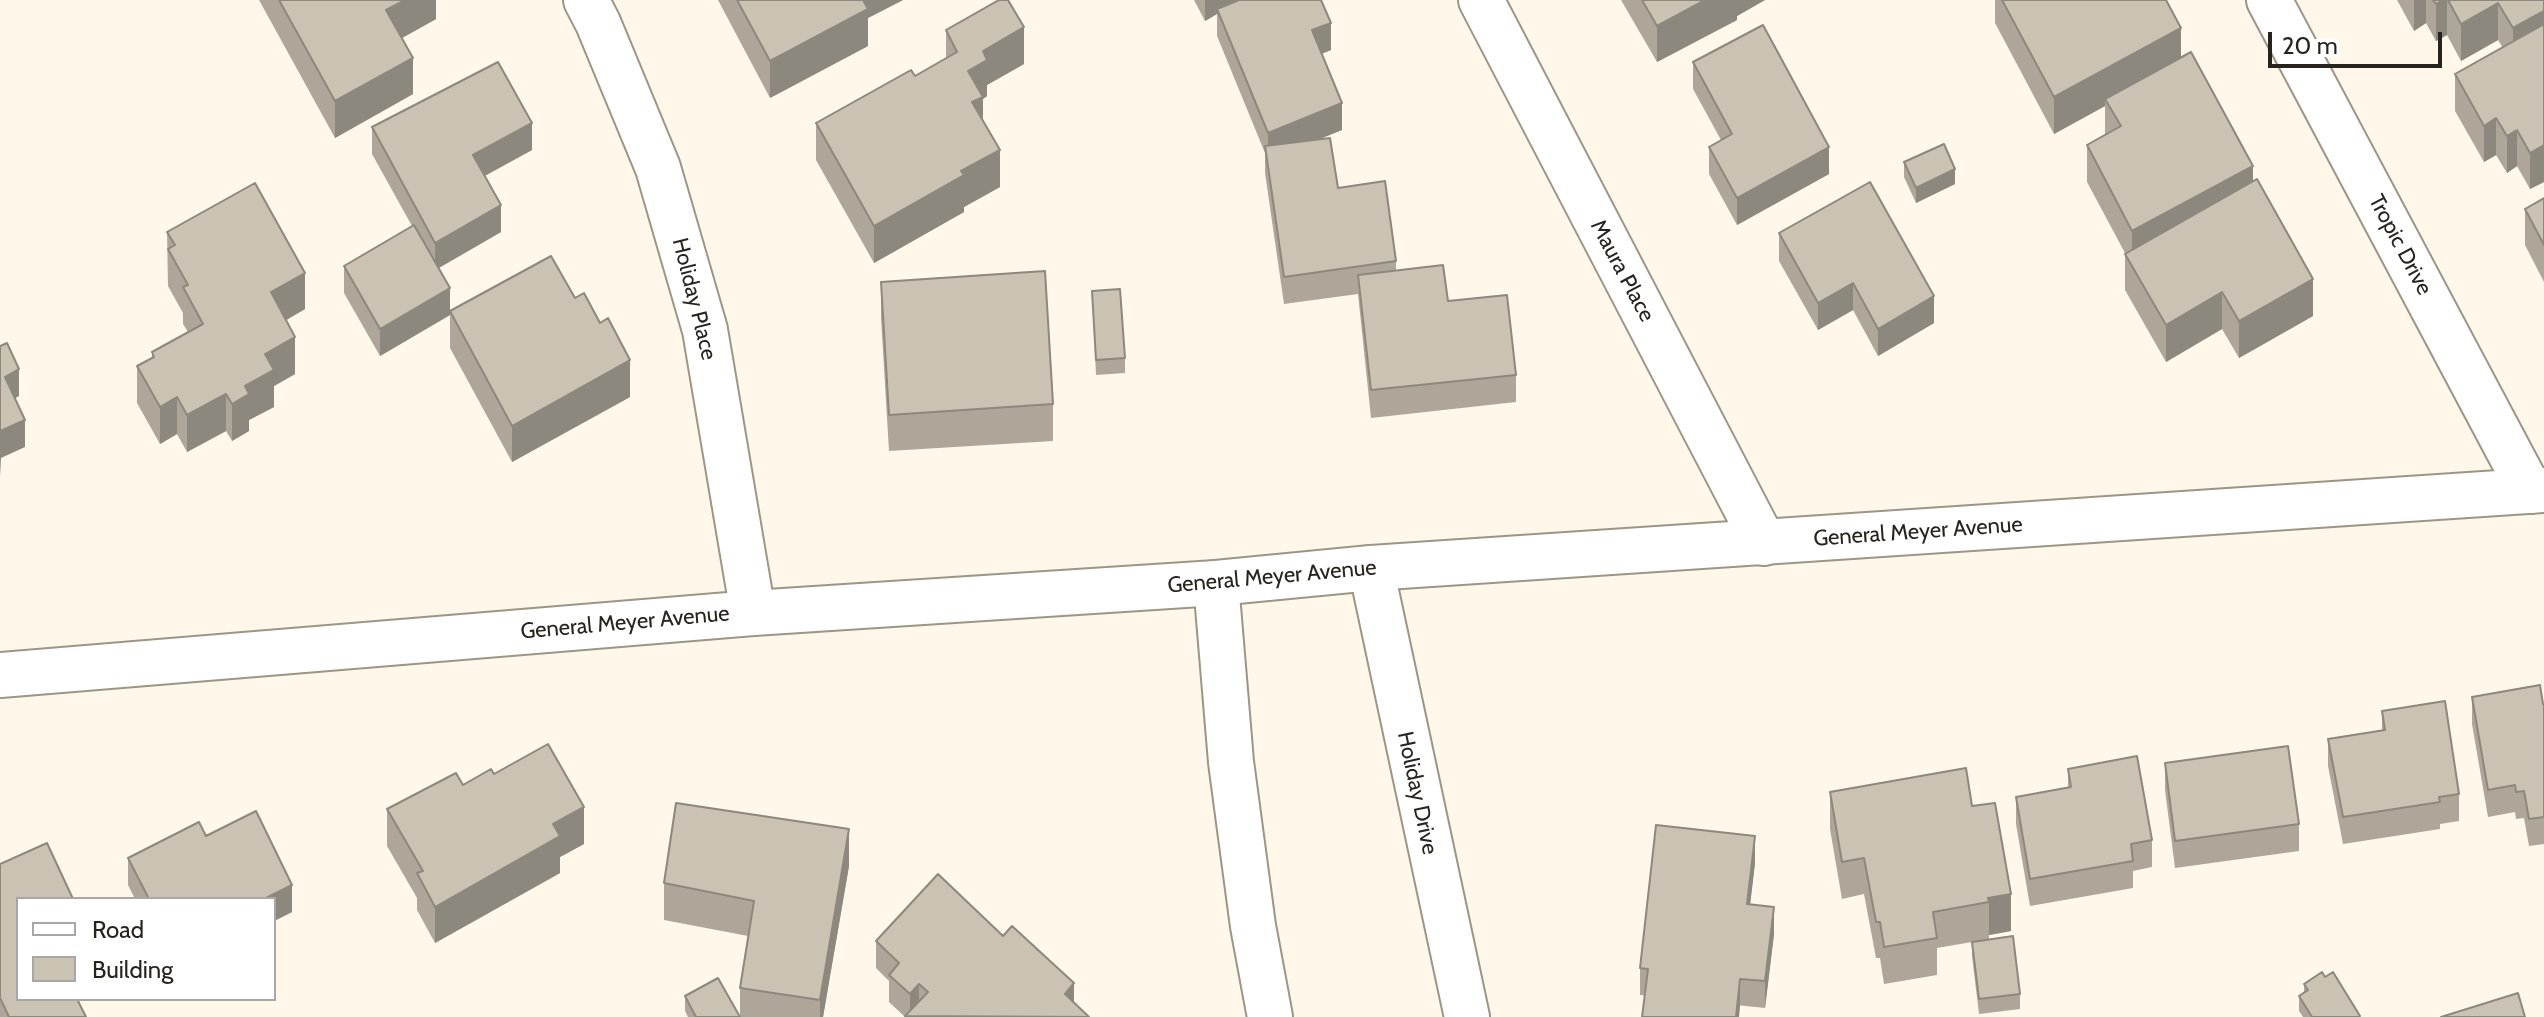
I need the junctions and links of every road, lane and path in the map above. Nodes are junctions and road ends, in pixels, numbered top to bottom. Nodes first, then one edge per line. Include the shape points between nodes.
1 (586, 0) edge
2 (1481, 0) edge
3 (2269, 0) edge
4 (2537, 490) edge
5 (1764, 543) junction
6 (1371, 568) junction
7 (1216, 583) junction
8 (753, 613) junction
9 (0, 675) edge
10 (1270, 1017) edge
11 (1467, 1017) edge

1 - 8 street, Holiday Place via 658,168 705,330
2 - 5 street, Maura Place
3 - 4 street, Tropic Drive
4 - 5 street, General Meyer Avenue
5 - 6 street, General Meyer Avenue
6 - 7 street, General Meyer Avenue
6 - 11 street, Holiday Drive
7 - 8 street, General Meyer Avenue
7 - 10 street via 1231,762
8 - 9 street, General Meyer Avenue

